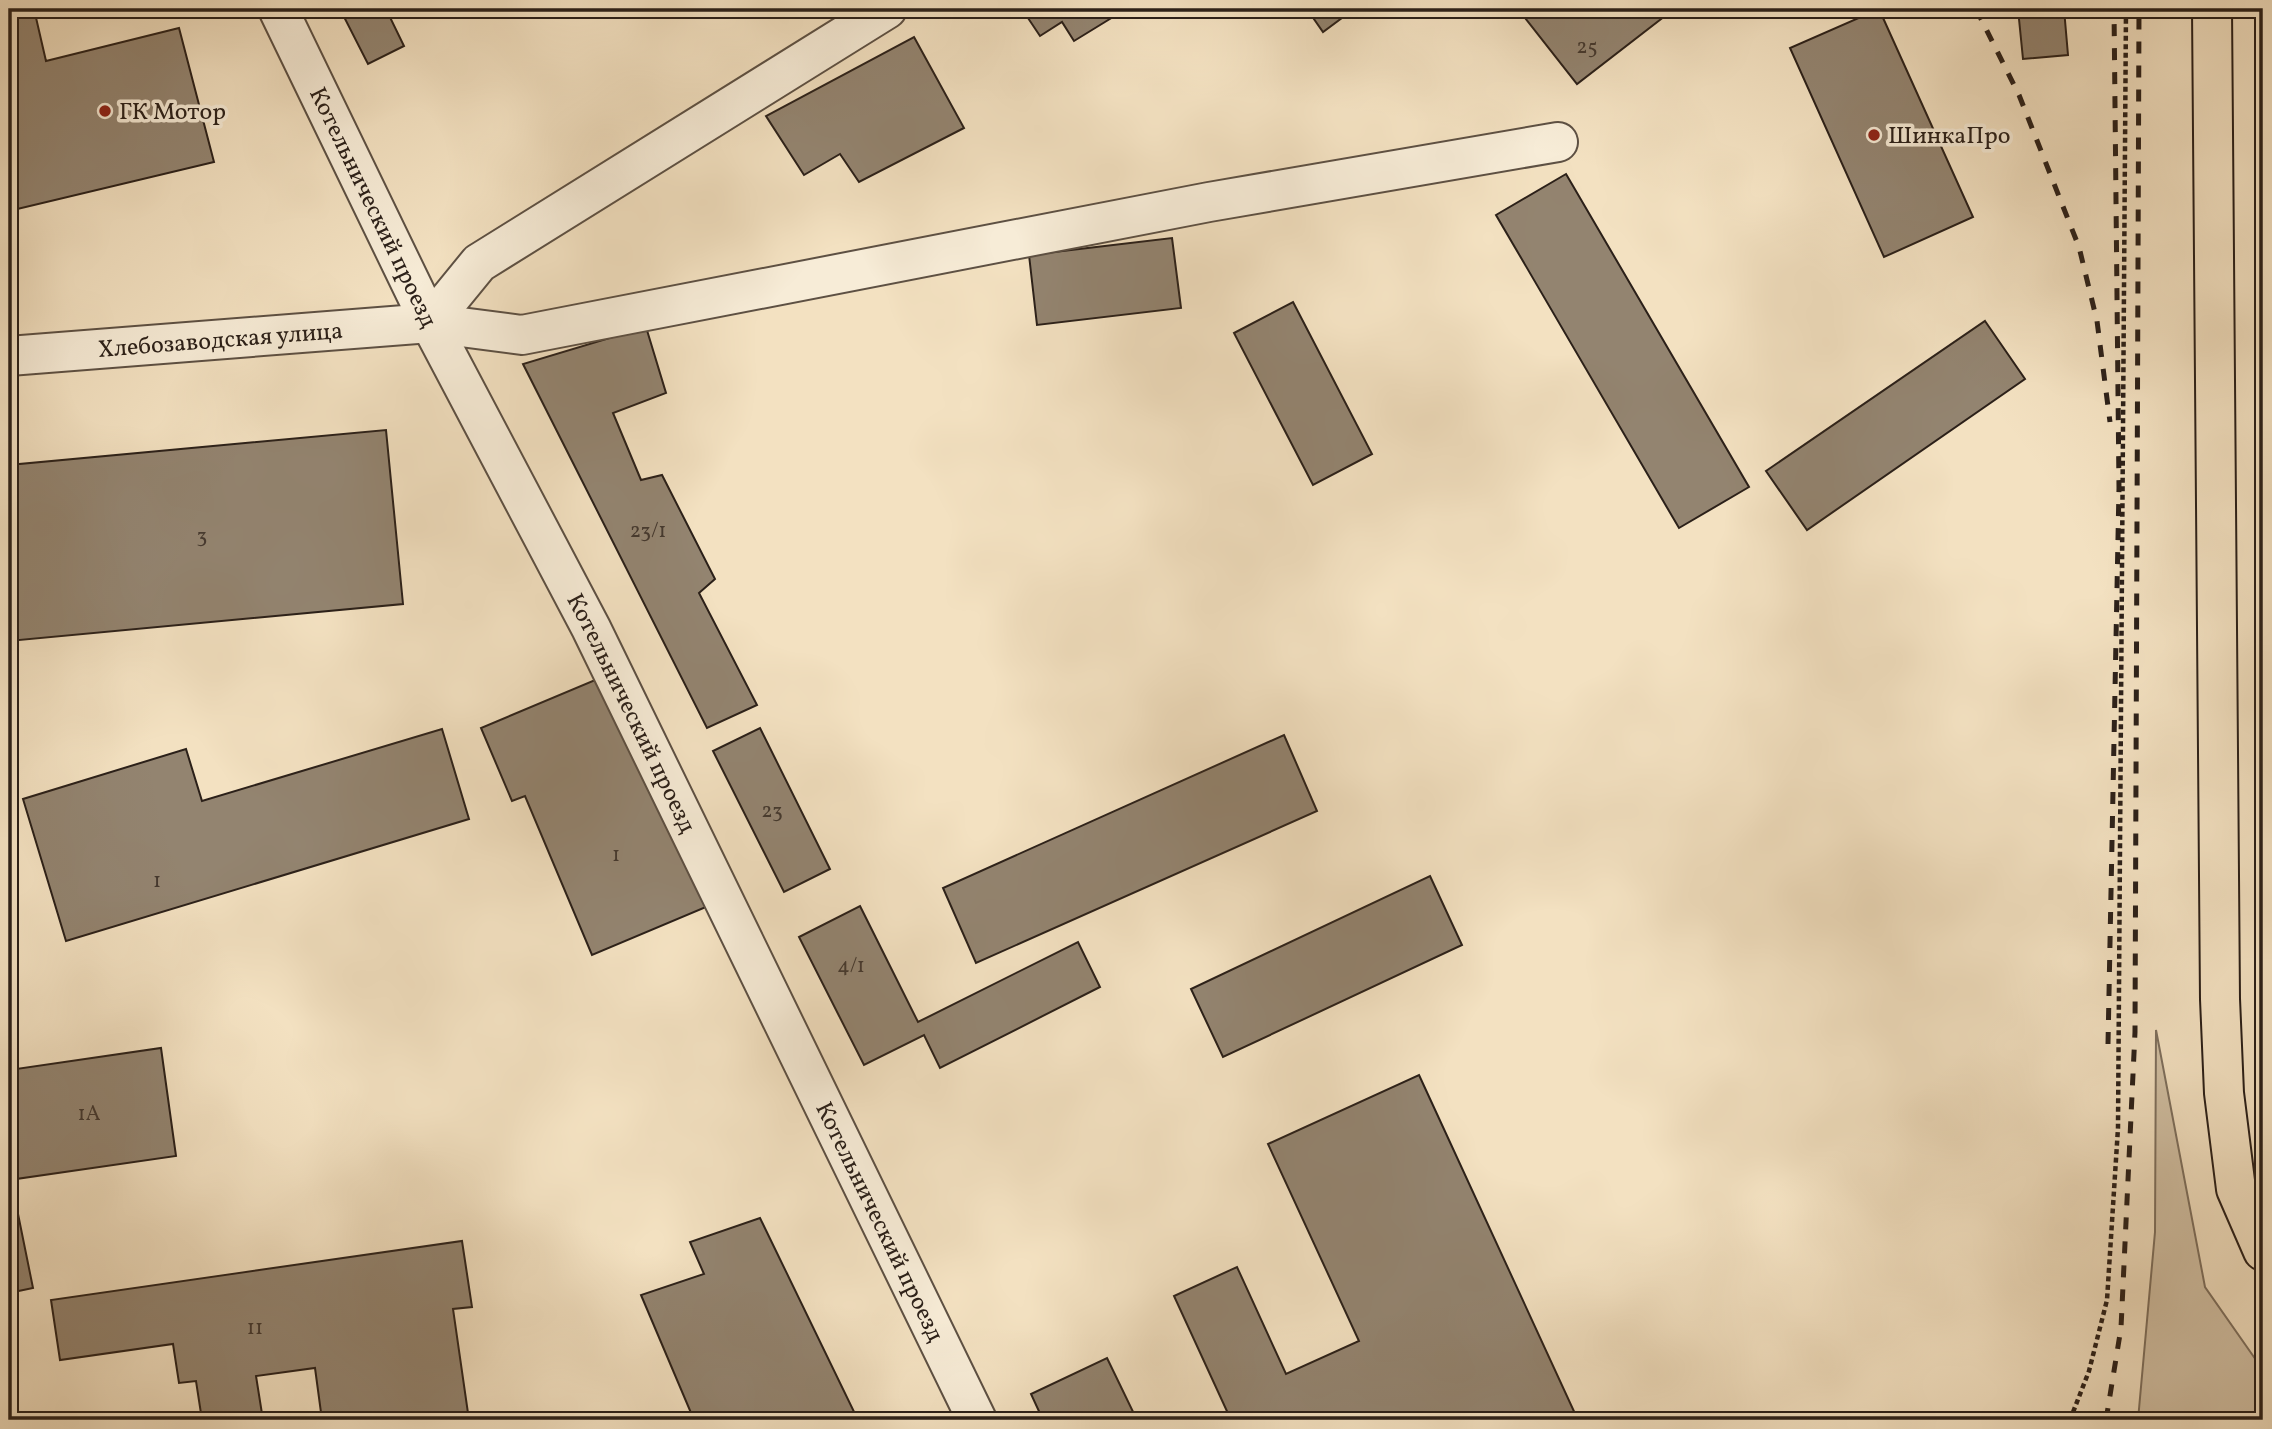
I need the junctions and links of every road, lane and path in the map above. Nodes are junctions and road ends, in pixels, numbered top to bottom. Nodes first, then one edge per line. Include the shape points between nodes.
1 (278, 9) edge
2 (887, 9) edge
3 (2126, 9) edge
4 (2211, 9) edge
5 (1558, 142) dead end
6 (430, 323) junction
7 (9, 356) edge
8 (2263, 1251) edge
9 (977, 1420) edge
10 (2070, 1420) edge

1 - 6 street, Котельнический проезд
2 - 6 street via 478,263
3 - 10 path via 2118,1128 2107,1300 2089,1371
4 - 8 main road via 2222,1053 2236,1189
5 - 6 street, Хлебозаводская улица via 1209,202 522,335
6 - 7 street, Хлебозаводская улица
6 - 9 street, Котельнический проезд via 591,628

